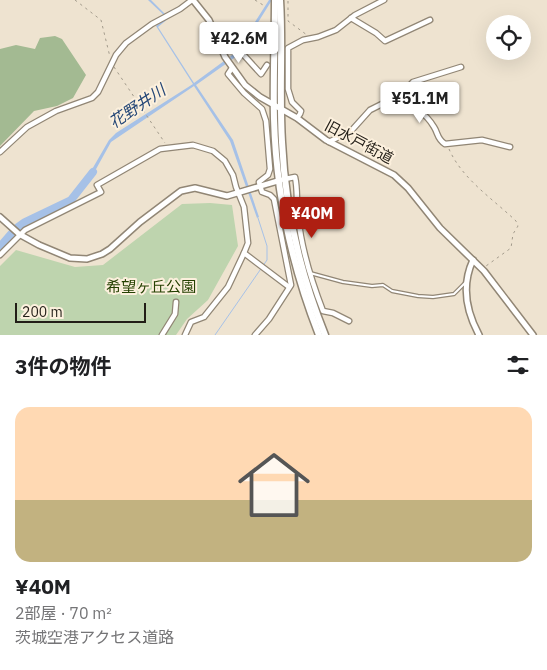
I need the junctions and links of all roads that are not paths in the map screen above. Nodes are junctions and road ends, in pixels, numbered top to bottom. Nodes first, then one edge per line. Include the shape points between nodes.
1 (192, 0) edge
2 (275, 0) edge
3 (280, 0) edge
4 (384, 0) edge
5 (351, 18) junction
6 (430, 20) dead end
7 (219, 41) junction
8 (267, 65) dead end
9 (230, 66) junction
10 (461, 68) dead end
11 (397, 99) junction
12 (274, 105) junction
13 (280, 108) junction
14 (297, 118) junction
15 (328, 142) junction
16 (510, 146) dead end
17 (0, 152) edge
18 (282, 180) junction
19 (260, 186) junction
20 (241, 192) junction
21 (0, 217) edge
22 (19, 234) junction
23 (244, 254) junction
24 (0, 255) edge
25 (474, 260) junction
26 (310, 273) junction
27 (467, 282) junction
28 (289, 287) junction
29 (176, 302) dead end
30 (348, 321) dead end
31 (162, 335) edge
32 (185, 335) edge
33 (255, 335) edge
34 (319, 335) edge
35 (324, 335) edge
36 (479, 335) edge
37 (532, 335) edge

1 - 7 street, 旧水戸街道 via 209,20
1 - 17 street via 126,43 92,98 56,111 27,127
2 - 12 main road
3 - 13 main road
4 - 5 street
5 - 6 street via 385,40
5 - 14 street via 336,30 288,48 288,89 292,102 301,111
7 - 8 street via 230,40 261,74
7 - 9 street, 旧水戸街道
9 - 12 street, 旧水戸街道 via 245,85
9 - 19 street via 228,74 264,113 270,169 260,180
10 - 11 street via 413,82
11 - 15 street via 370,110 352,130
11 - 16 street via 424,115 440,140 447,143 482,140
12 - 13 street, 旧水戸街道
12 - 18 main road
13 - 14 street, 旧水戸街道
13 - 18 main road
14 - 15 street, 旧水戸街道
15 - 25 street, 旧水戸街道 via 394,174 440,228
18 - 19 street
18 - 26 street via 295,176 298,217
18 - 34 main road via 284,214 300,282
18 - 35 main road via 305,280
19 - 20 street
19 - 28 street via 262,192 274,199
20 - 22 street via 227,196 195,188 181,191 110,249 87,259 59,254
20 - 22 street via 225,161 213,150 193,145 160,149 97,184 101,192
20 - 23 street via 248,243
21 - 22 street
22 - 24 street
23 - 28 street
23 - 32 street via 228,287 204,318 191,322
25 - 27 street
25 - 37 street, 旧水戸街道
26 - 27 lane via 342,282 380,284 392,291 433,297 454,294
26 - 30 street via 322,311
27 - 36 street via 466,304
28 - 33 street
29 - 31 street via 175,314

